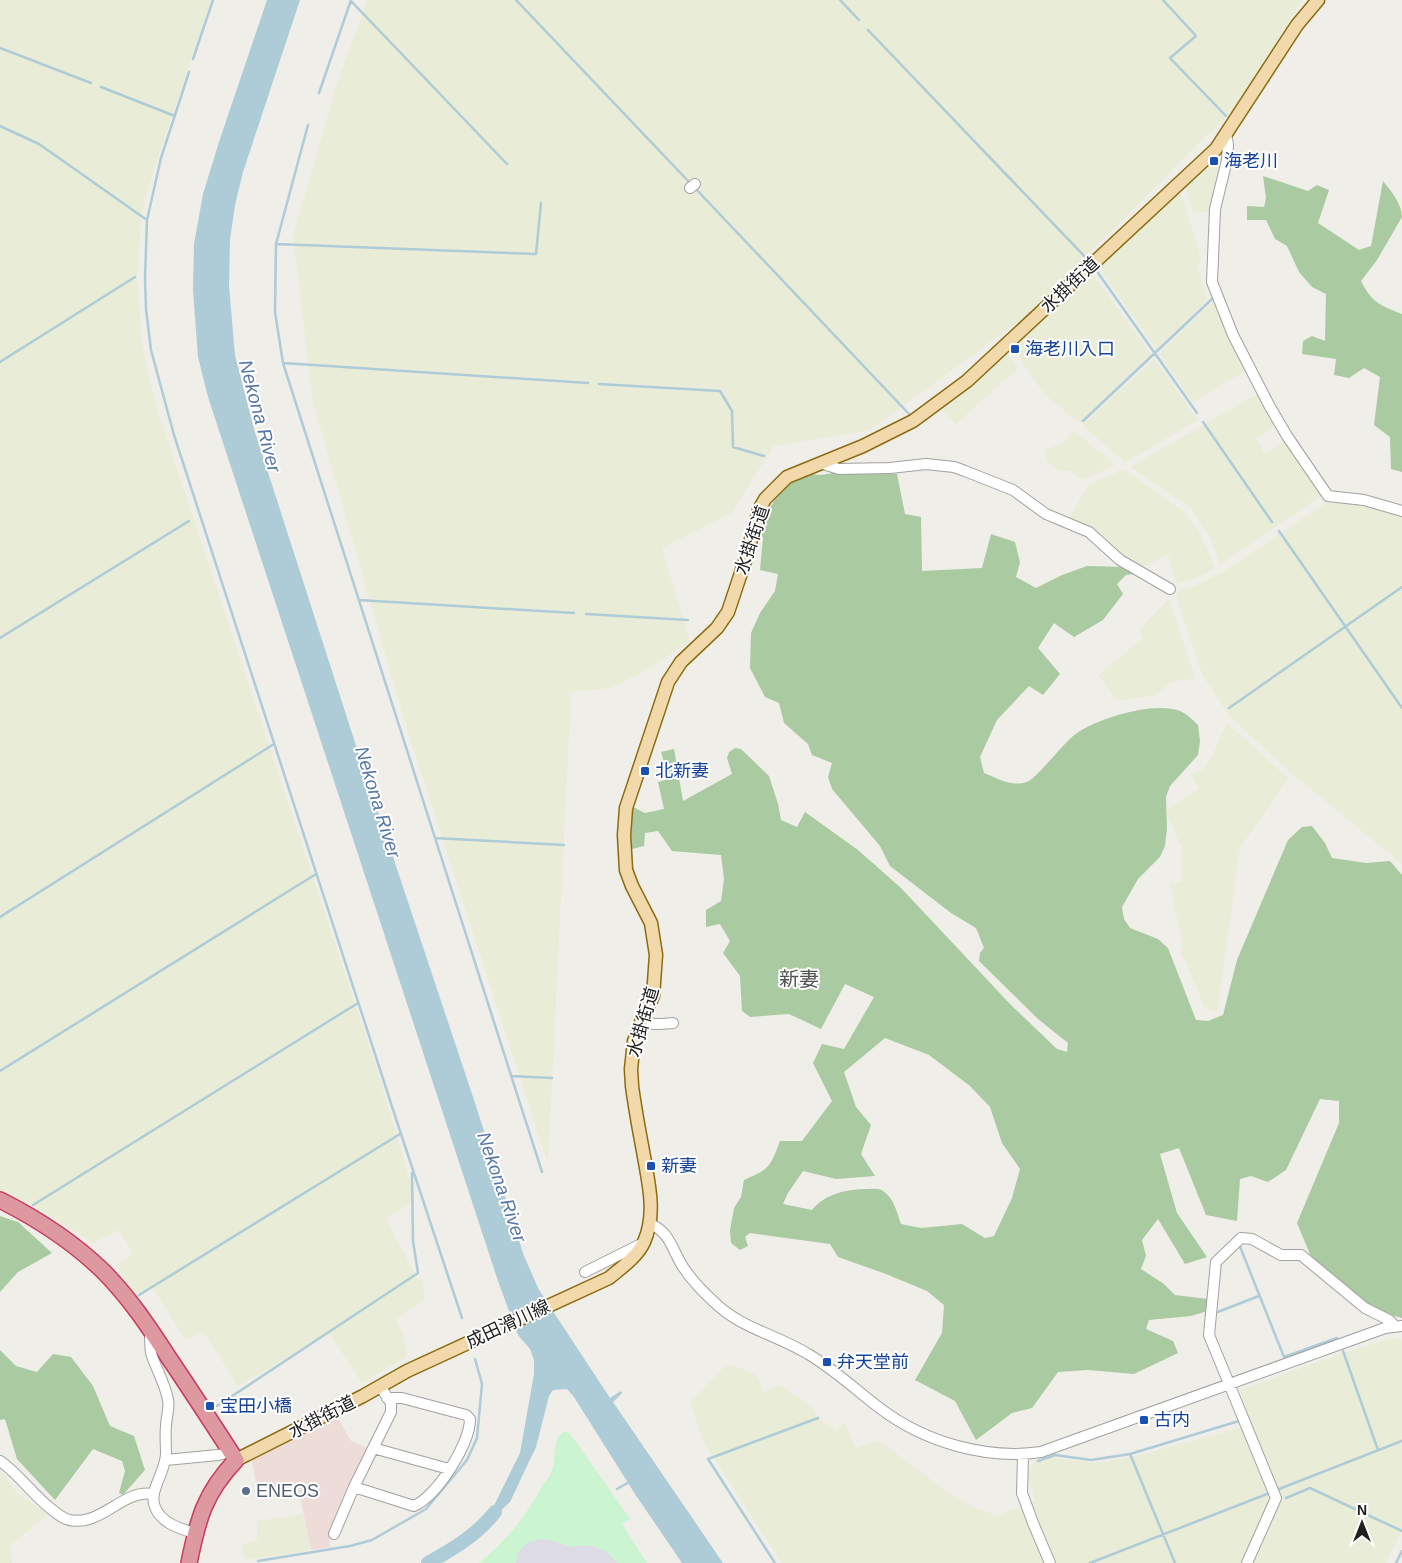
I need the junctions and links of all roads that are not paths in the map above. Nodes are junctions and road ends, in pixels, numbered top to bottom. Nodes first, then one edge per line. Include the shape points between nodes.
1 (1318, 0) edge
2 (1226, 134) junction
3 (820, 463) junction
4 (1402, 511) edge
5 (1170, 589) dead end
6 (642, 1020) junction
7 (673, 1023) dead end
8 (0, 1200) edge
9 (649, 1224) junction
10 (644, 1243) junction
11 (585, 1272) dead end
12 (609, 1278) joint
13 (1398, 1326) edge
14 (150, 1327) junction
15 (407, 1371) joint
16 (1230, 1385) junction
17 (380, 1386) junction
18 (387, 1398) junction
19 (373, 1448) junction
20 (1023, 1455) junction
21 (233, 1456) junction
22 (166, 1460) junction
23 (0, 1461) edge
24 (449, 1469) junction
25 (354, 1487) junction
26 (152, 1494) junction
27 (195, 1533) junction
28 (334, 1534) dead end
29 (189, 1563) edge
30 (1050, 1563) edge
31 (1247, 1563) edge

1 - 2 main road, 水掛街道 via 1296,25
2 - 3 main road, 水掛街道 via 1216,149 954,392 886,436
2 - 4 street via 1227,160 1215,209 1212,282 1233,335 1287,436 1328,496 1364,500
3 - 5 street via 838,469 926,464 954,467 1013,490 1046,514 1089,532 1120,560
3 - 6 main road, 水掛街道 via 787,477 765,499 728,612 674,670 668,682 626,808 626,870 651,923 656,955 654,996
6 - 7 street via 655,1024
6 - 9 main road, 水掛街道 via 634,1041 631,1069 651,1201
8 - 14 highway via 41,1222 84,1254 124,1293
9 - 10 main road, 水掛街道
9 - 20 street via 662,1229 689,1276 734,1319 808,1354 882,1410 923,1434 997,1454
10 - 11 street
10 - 12 main road, 水掛街道
12 - 15 main road, 成田滑川線
13 - 16 street
13 - 16 street via 1364,1308 1301,1255 1281,1255 1252,1239 1241,1238 1216,1262 1210,1336
14 - 21 highway
14 - 22 street via 151,1351 169,1403
15 - 17 main road, 水掛街道
16 - 20 street via 1042,1452
16 - 31 street via 1276,1498
17 - 18 street
17 - 21 main road, 水掛街道
18 - 19 street via 391,1412
18 - 24 street via 402,1398 469,1417 467,1438
19 - 24 street
19 - 25 street
20 - 30 street via 1022,1493
21 - 22 street
21 - 27 highway via 205,1502
22 - 26 street
23 - 26 street via 31,1492 66,1519 92,1519 131,1498
24 - 25 street via 428,1497 414,1506
25 - 28 street
26 - 27 street via 157,1513 168,1523
27 - 29 highway

